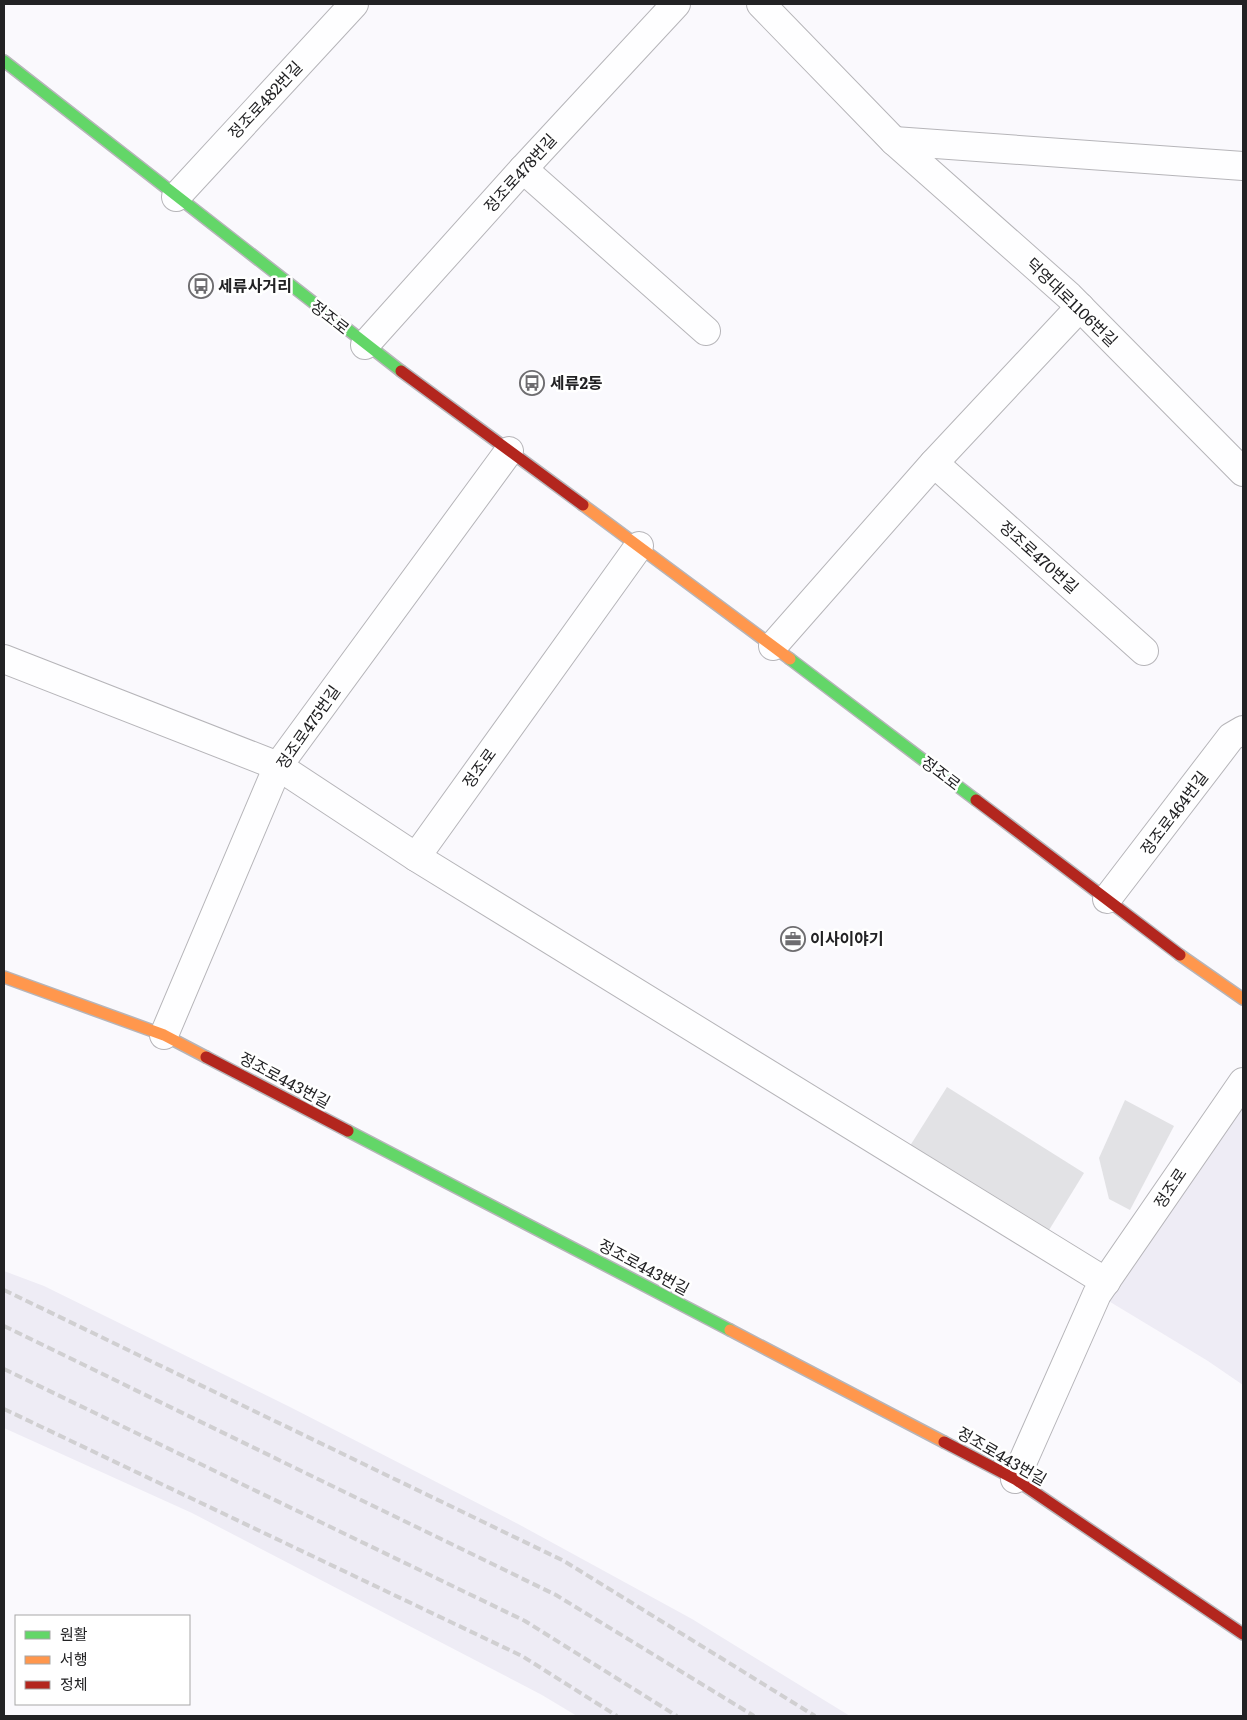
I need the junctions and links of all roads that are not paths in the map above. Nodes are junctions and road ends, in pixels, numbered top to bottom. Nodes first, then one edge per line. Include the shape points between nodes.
1 (354, 4) edge
2 (676, 4) edge
3 (761, 4) edge
4 (4, 61) edge
5 (894, 141) junction
6 (1243, 166) edge
7 (523, 169) junction
8 (176, 197) junction
9 (1080, 307) junction
10 (706, 331) dead end
11 (365, 345) junction
12 (509, 450) junction
13 (934, 464) junction
14 (1243, 472) edge
15 (639, 546) junction
16 (773, 646) junction
17 (1144, 651) dead end
18 (4, 659) edge
19 (1243, 730) edge
20 (278, 766) junction
21 (416, 857) junction
22 (1107, 899) junction
23 (4, 977) edge
24 (1243, 999) edge
25 (164, 1035) junction
26 (1243, 1082) edge
27 (1102, 1288) junction
28 (1015, 1479) junction
29 (1243, 1634) edge

1 - 8 street, 정조로482번길
2 - 7 street, 정조로478번길
3 - 5 street, 덕영대로1106번길
4 - 8 street, 정조로
5 - 6 street
5 - 9 street, 덕영대로1106번길
7 - 10 street
7 - 11 street, 정조로478번길
8 - 11 street, 정조로
9 - 13 street
9 - 14 street, 덕영대로1106번길
11 - 12 street, 정조로
12 - 15 street, 정조로
12 - 20 street, 정조로475번길
13 - 16 street
13 - 17 street, 정조로470번길
15 - 16 street, 정조로
15 - 21 street, 정조로
16 - 22 street, 정조로
18 - 20 street
19 - 22 street, 정조로464번길 via 1231,737
20 - 21 street
20 - 25 street, 정조로475번길
21 - 27 street
22 - 24 street, 정조로
23 - 25 street, 정조로443번길
25 - 28 street, 정조로443번길
26 - 27 street, 정조로
27 - 28 street, 정조로
28 - 29 street, 정조로443번길

